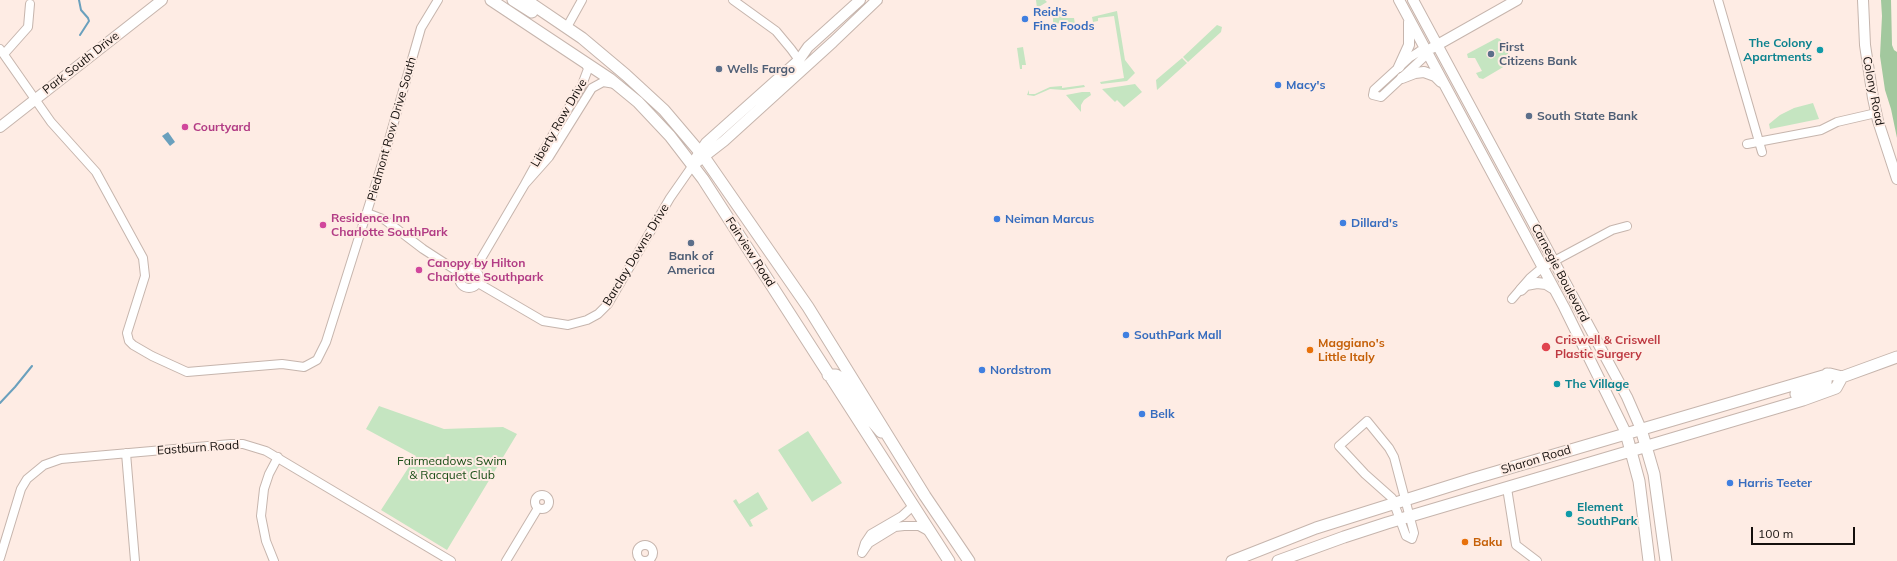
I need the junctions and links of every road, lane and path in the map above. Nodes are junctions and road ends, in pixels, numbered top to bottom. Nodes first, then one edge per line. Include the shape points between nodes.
1 (162, 0) edge
2 (438, 0) edge
3 (491, 0) edge
4 (512, 0) edge
5 (526, 0) edge
6 (582, 0) edge
7 (733, 0) edge
8 (860, 0) edge
9 (877, 0) edge
10 (1399, 0) edge
11 (1413, 0) edge
12 (1517, 0) edge
13 (1718, 0) edge
14 (1863, 0) edge
15 (30, 4) dead end
16 (1406, 14) junction
17 (567, 27) junction
18 (1437, 45) junction
19 (1426, 51) junction
20 (2, 52) edge
21 (585, 61) junction
22 (802, 64) junction
23 (1399, 67) junction
24 (1402, 78) junction
25 (616, 84) junction
26 (1445, 86) junction
27 (34, 100) junction
28 (1876, 113) junction
29 (0, 127) edge
30 (1759, 141) junction
31 (1747, 144) dead end
32 (1762, 152) dead end
33 (701, 155) junction
34 (693, 165) junction
35 (1897, 179) edge
36 (525, 184) junction
37 (367, 213) junction
38 (1627, 226) dead end
39 (1554, 261) junction
40 (1543, 267) junction
41 (475, 269) junction
42 (460, 273) junction
43 (478, 283) junction
44 (1554, 289) junction
45 (1521, 290) junction
46 (1512, 299) dead end
47 (1897, 357) edge
48 (1827, 374) junction
49 (828, 375) junction
50 (1842, 377) junction
51 (1765, 412) junction
52 (1641, 429) junction
53 (1626, 433) junction
54 (892, 441) junction
55 (1647, 447) junction
56 (1632, 452) junction
57 (126, 453) junction
58 (278, 457) junction
59 (1507, 488) junction
60 (1399, 501) junction
61 (913, 506) junction
62 (538, 508) dead end
63 (1404, 518) junction
64 (930, 532) junction
65 (861, 557) edge
66 (0, 558) edge
67 (135, 561) edge
68 (274, 561) edge
69 (451, 561) edge
70 (506, 561) edge
71 (949, 561) edge
72 (969, 561) edge
73 (1232, 561) edge
74 (1278, 561) edge
75 (1537, 561) edge
76 (1649, 561) edge
77 (1666, 561) edge

1 - 27 street, Park South Drive
2 - 37 street, Piedmont Row Drive South via 421,28
3 - 21 main road, Fairview Road
4 - 17 main road via 542,18
5 - 17 main road, Fairview Road
6 - 17 street
7 - 22 street via 776,31
8 - 22 street, Barclay Downs Drive via 808,47
9 - 22 street, Barclay Downs Drive
10 - 16 street, Carnegie Boulevard
11 - 18 street, Carnegie Boulevard
12 - 18 street
13 - 30 street
14 - 28 street, Colony Road via 1865,45
15 - 20 street via 28,27
16 - 19 street, Carnegie Boulevard
16 - 23 street via 1409,45
17 - 33 main road, Fairview Road via 612,62 648,95
18 - 19 street
18 - 39 street, Carnegie Boulevard
19 - 23 street via 1418,52
19 - 24 street via 1424,57
19 - 26 street, Carnegie Boulevard
20 - 27 street
21 - 25 main road, Fairview Road
21 - 36 street, Liberty Row Drive via 588,68 582,85
22 - 33 street, Barclay Downs Drive
23 - 24 street via 1374,90 1374,95 1380,97
24 - 26 street via 1424,72 1435,76
25 - 34 main road, Fairview Road via 649,112
25 - 36 street, Liberty Row Drive via 603,82 592,88 549,156
26 - 40 street, Carnegie Boulevard
27 - 29 street, Park South Drive
27 - 37 street, Piedmont Row Drive South via 96,172 142,258 145,276 128,333 129,341 135,347 182,370 188,372 282,364 307,366 316,362 322,352
28 - 30 street via 1837,122 1821,130
28 - 35 street, Colony Road
30 - 31 street
30 - 32 street
33 - 34 street, Barclay Downs Drive
33 - 54 main road, Fairview Road via 808,307
34 - 43 street, Barclay Downs Drive via 608,304 598,314 568,325 556,325 543,321
34 - 49 main road, Fairview Road
36 - 41 street, Liberty Row Drive
37 - 42 street, Barclay Downs Drive via 385,220
38 - 39 street via 1612,230
39 - 40 street
39 - 52 street, Carnegie Boulevard via 1627,397
40 - 44 street, Carnegie Boulevard
40 - 45 street
41 - 42 street via 465,268
41 - 43 street via 480,277
42 - 43 street, Barclay Downs Drive via 459,279 466,287
44 - 45 street via 1537,282 1526,285
44 - 53 street, Carnegie Boulevard
45 - 46 street
47 - 50 main road, Sharon Road
48 - 50 main road, Sharon Road
48 - 51 main road via 1823,385 1770,404
48 - 52 main road, Sharon Road
49 - 54 main road via 841,378 874,426
49 - 61 main road, Fairview Road
50 - 51 main road, Sharon Road via 1835,389
51 - 55 main road, Sharon Road
52 - 53 main road, Sharon Road
52 - 55 main road, Carnegie Boulevard
53 - 56 main road, Carnegie Boulevard
53 - 60 main road, Sharon Road
54 - 72 main road, Fairview Road
55 - 56 main road, Sharon Road
55 - 77 main road, Carnegie Boulevard via 1657,489
56 - 59 main road, Sharon Road
56 - 76 main road, Carnegie Boulevard via 1641,494
57 - 58 street, Eastburn Road via 231,444 255,446
57 - 66 street, Eastburn Road via 62,459 35,471 18,494
57 - 67 street
58 - 68 street via 268,474 261,516 266,541
58 - 69 street, Eastburn Road
59 - 63 main road, Sharon Road
59 - 75 street via 1516,545
60 - 60 street via 1394,457 1367,420 1339,446 1365,474
60 - 63 street
60 - 73 main road, Sharon Road via 1293,536
61 - 64 main road, Fairview Road
61 - 65 street via 902,516 871,534 864,543
62 - 70 street
63 - 74 main road, Sharon Road
64 - 65 street via 918,526 895,527 869,543
64 - 71 main road, Fairview Road

